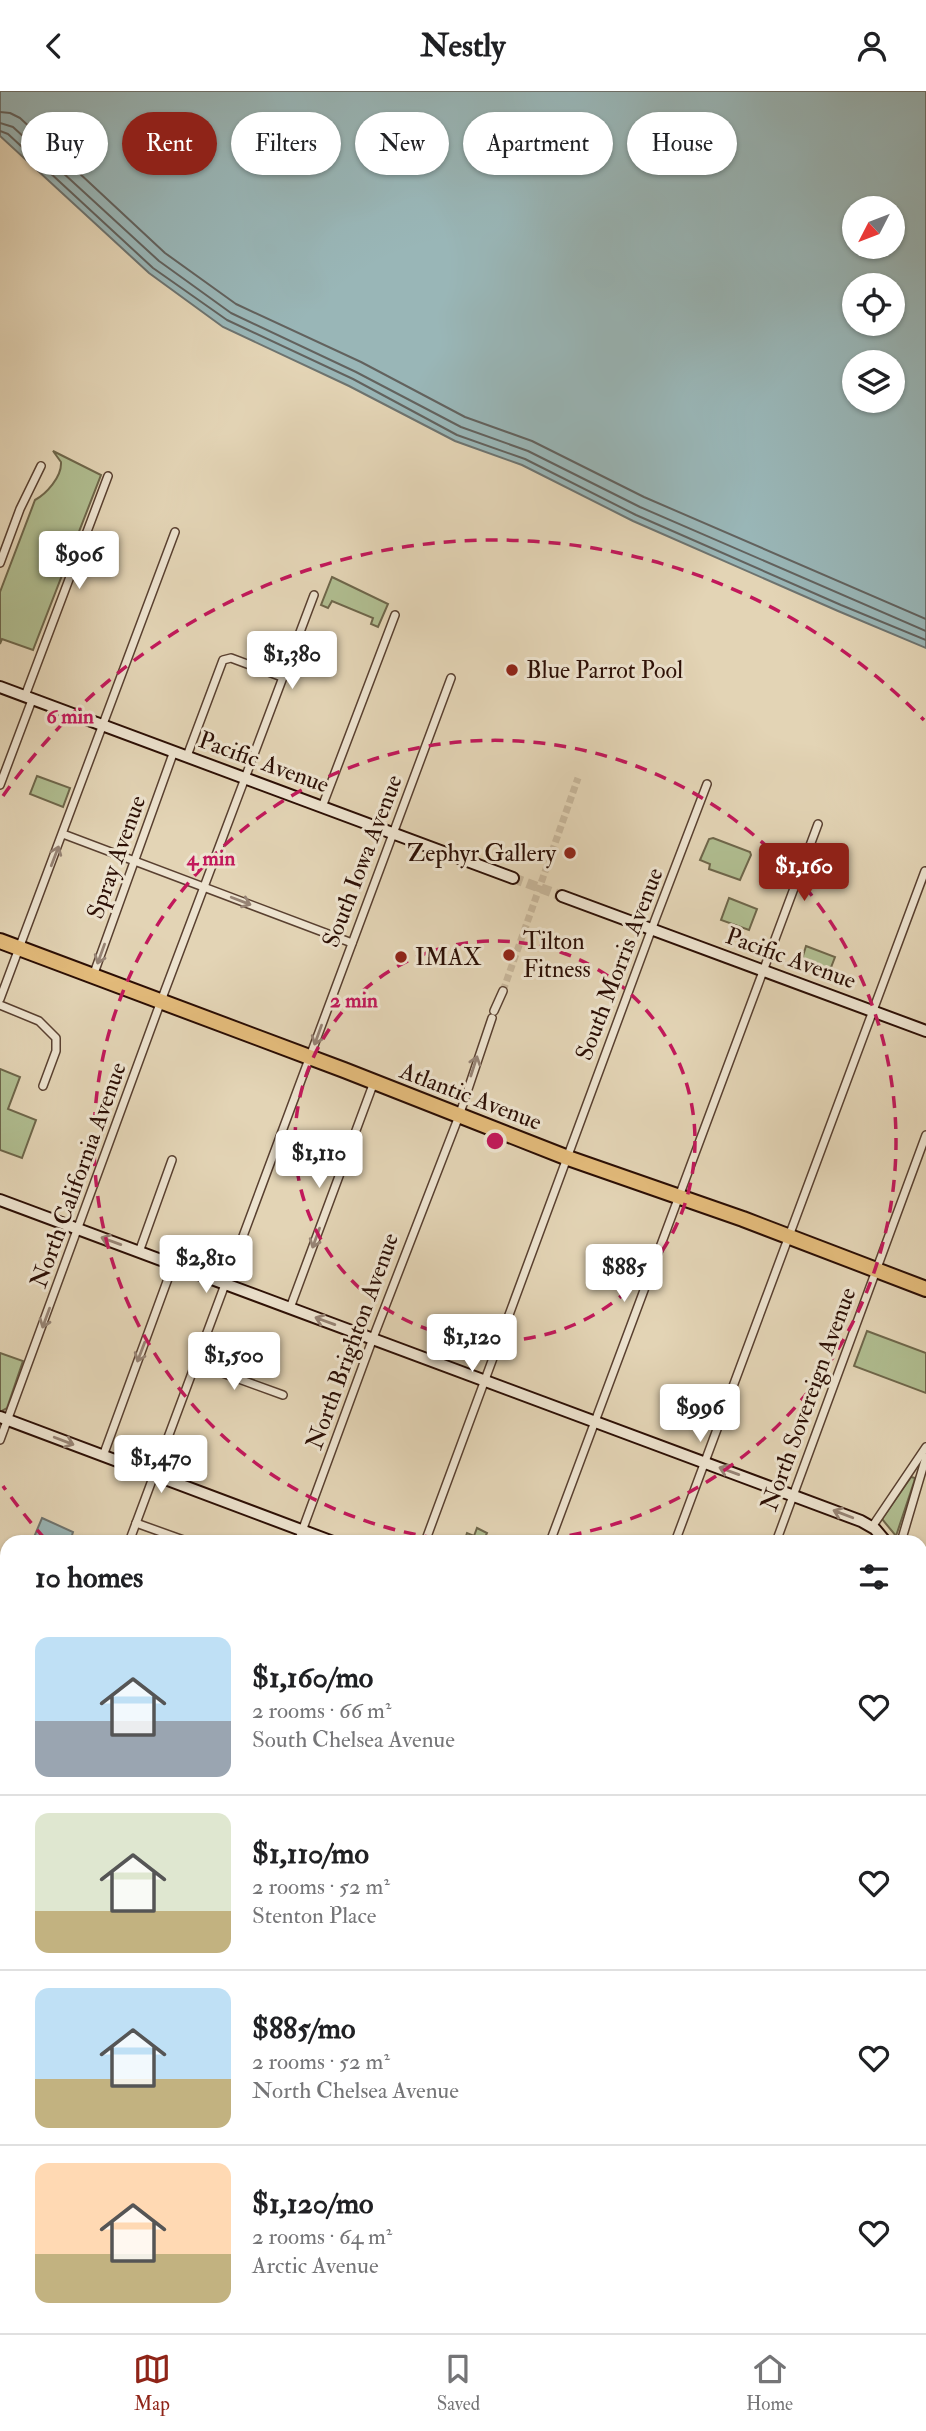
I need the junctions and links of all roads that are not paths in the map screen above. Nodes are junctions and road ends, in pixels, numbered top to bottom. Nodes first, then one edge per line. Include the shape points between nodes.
1 (41, 465) dead end
2 (108, 476) dead end
3 (175, 532) dead end
4 (0, 563) edge
5 (314, 595) dead end
6 (395, 615) dead end
7 (282, 677) junction
8 (451, 678) dead end
9 (0, 687) edge
10 (29, 698) junction
11 (103, 725) junction
12 (174, 751) junction
13 (187, 756) junction
14 (246, 779) junction
15 (707, 784) dead end
16 (0, 785) edge
17 (322, 807) junction
18 (818, 824) dead end
19 (393, 833) junction
20 (63, 834) junction
21 (135, 861) junction
22 (925, 871) edge
23 (513, 878) tunnel mouth
24 (205, 887) junction
25 (562, 896) tunnel mouth
26 (651, 929) junction
27 (0, 941) edge
28 (352, 943) junction
29 (19, 949) junction
30 (762, 971) junction
31 (93, 976) junction
32 (503, 991) tunnel mouth
33 (0, 999) edge
34 (161, 1001) junction
35 (0, 1005) edge
36 (873, 1011) junction
37 (926, 1031) edge
38 (310, 1058) junction
39 (374, 1083) junction
40 (43, 1086) dead end
41 (459, 1116) junction
42 (926, 1135) edge
43 (568, 1158) junction
44 (172, 1160) dead end
45 (678, 1196) junction
46 (0, 1200) edge
47 (78, 1229) junction
48 (789, 1237) junction
49 (139, 1252) junction
50 (173, 1265) junction
51 (877, 1270) junction
52 (225, 1284) junction
53 (926, 1289) edge
54 (290, 1308) junction
55 (373, 1338) junction
56 (195, 1363) junction
57 (484, 1380) junction
58 (283, 1395) dead end
59 (4, 1418) edge
60 (595, 1421) junction
61 (0, 1440) edge
62 (926, 1447) edge
63 (103, 1455) junction
64 (926, 1457) edge
65 (705, 1462) junction
66 (154, 1476) junction
67 (793, 1495) junction
68 (136, 1523) junction
69 (872, 1527) junction
70 (303, 1530) junction
71 (132, 1535) edge
72 (169, 1535) edge
73 (301, 1535) edge
74 (316, 1535) edge
75 (428, 1535) edge
76 (553, 1535) edge
77 (678, 1535) edge
78 (779, 1535) edge
79 (879, 1535) edge
80 (903, 1535) edge

1 - 4 street
2 - 10 street
3 - 11 street
5 - 7 street, North California Avenue
6 - 17 street
7 - 13 street via 231,658 223,660
7 - 14 street, North California Avenue
8 - 19 street, South Iowa Avenue
9 - 10 street, Pacific Avenue
10 - 11 street, Pacific Avenue
10 - 16 street
11 - 12 street, Pacific Avenue
11 - 20 street
12 - 13 street, Pacific Avenue
12 - 21 street, Spray Avenue
13 - 14 street, Pacific Avenue
14 - 17 street, Pacific Avenue
14 - 24 street, North California Avenue
15 - 26 street, South Morris Avenue
17 - 19 street, Pacific Avenue
18 - 30 street
19 - 23 street, Pacific Avenue
19 - 28 street, South Iowa Avenue
20 - 21 street
29 -> 20 street
21 - 24 street
21 -> 31 street, Spray Avenue
22 - 36 street
24 -> 28 street
24 - 34 street, North California Avenue
25 - 26 street, Pacific Avenue
26 - 30 street, Pacific Avenue
26 - 43 street, South Morris Avenue
27 - 29 highway, Atlantic Avenue
28 -> 38 street, South Iowa Avenue
29 - 31 highway, Atlantic Avenue
29 - 33 street
30 - 36 street, Pacific Avenue
30 - 45 street
31 - 34 highway, Atlantic Avenue
41 -> 32 street, North Brighton Avenue
34 - 38 highway, Atlantic Avenue
34 - 47 street, North California Avenue
35 - 40 street via 40,1021 56,1038
36 - 37 street, Pacific Avenue
36 - 48 street
38 - 39 highway, Atlantic Avenue
38 - 52 street, South Iowa Avenue
39 - 41 highway, Atlantic Avenue
39 -> 54 street
41 - 43 highway, Atlantic Avenue
41 - 55 street, North Brighton Avenue
42 - 51 street, North Sovereign Avenue
43 - 45 highway, Atlantic Avenue
43 - 57 street, South Morris Avenue
44 - 49 street
45 - 48 highway, Atlantic Avenue
45 - 60 street
46 - 47 street
49 -> 47 street
47 -> 59 street, North California Avenue
48 - 51 highway, Atlantic Avenue
48 - 65 street
49 - 50 street
50 - 52 street
50 -> 63 street
51 - 53 highway, Atlantic Avenue
51 - 67 street, North Sovereign Avenue
52 - 54 street
52 - 56 street, South Iowa Avenue
55 -> 54 street
55 - 57 street
55 - 70 street, North Brighton Avenue
56 - 58 street
56 - 66 street, South Iowa Avenue
57 - 60 street
57 - 75 street, South Morris Avenue
59 - 61 street, North California Avenue
59 -> 63 street
60 - 65 street
60 - 76 street
62 - 69 street
63 - 66 street
64 - 80 street
67 -> 65 street
65 - 77 street
66 - 68 street, South Iowa Avenue
66 - 70 street
69 -> 67 street
67 - 78 street, North Sovereign Avenue
68 - 71 street, South Iowa Avenue
68 - 72 street
69 - 79 street
70 - 73 street, North Brighton Avenue
70 - 74 street

